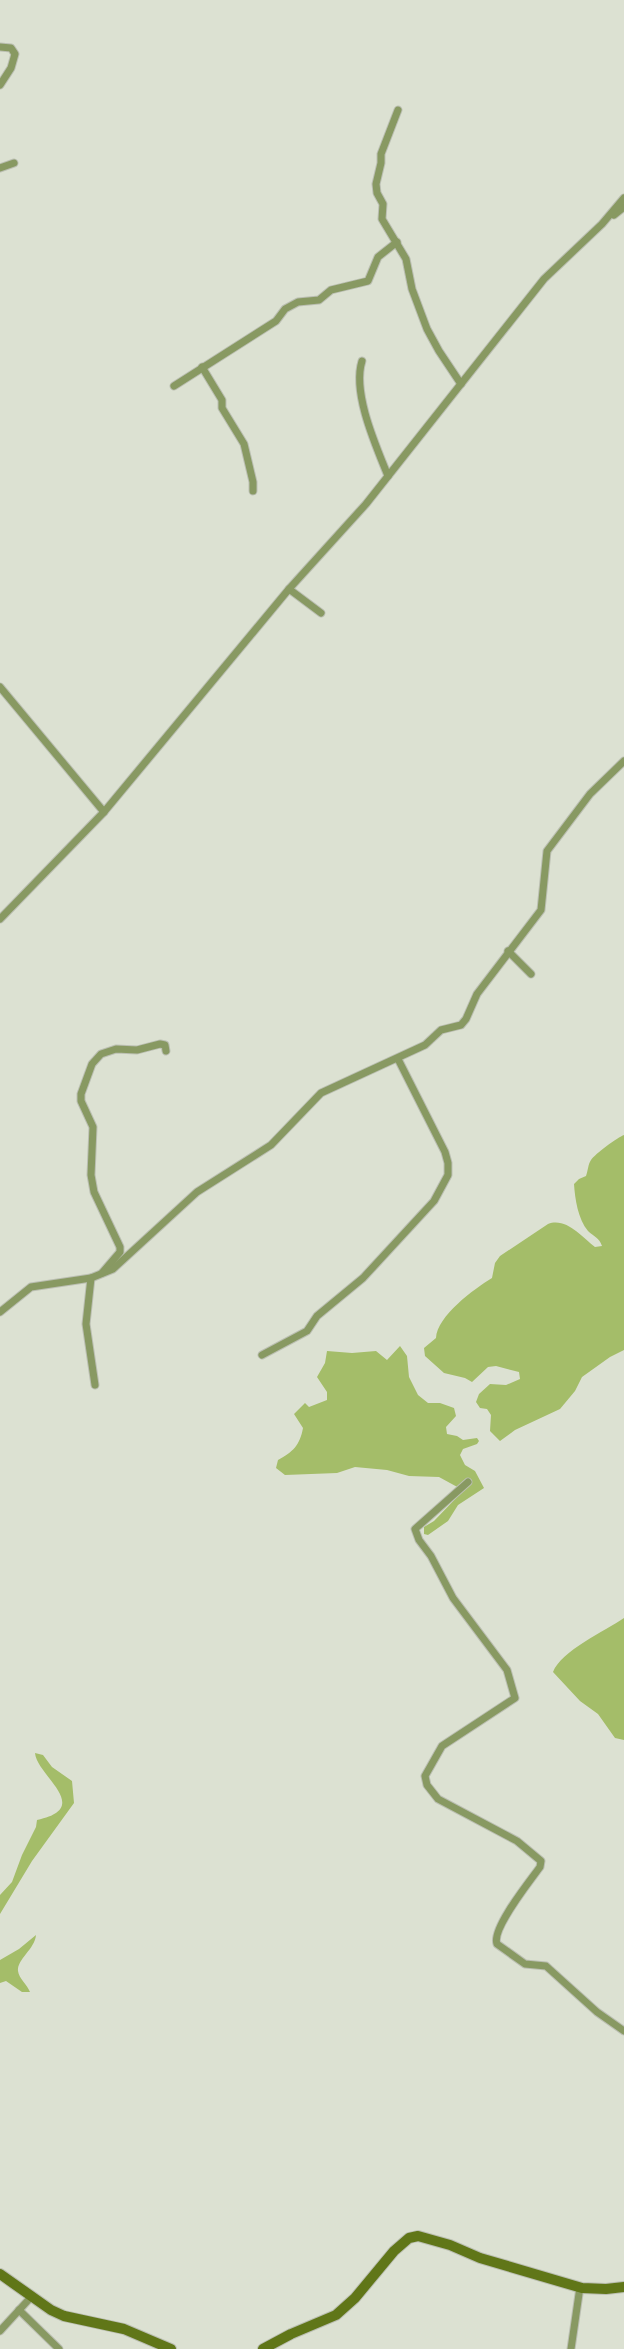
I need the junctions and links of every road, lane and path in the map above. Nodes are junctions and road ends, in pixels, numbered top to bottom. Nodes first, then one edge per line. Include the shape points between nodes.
1 (0, 47) edge
2 (0, 85) edge
3 (398, 110) dead end
4 (14, 163) dead end
5 (0, 168) edge
6 (624, 198) edge
7 (624, 207) edge
8 (602, 224) junction
9 (396, 242) junction
10 (362, 361) dead end
11 (202, 367) junction
12 (461, 384) junction
13 (174, 386) dead end
14 (388, 476) junction
15 (253, 491) dead end
16 (288, 589) junction
17 (321, 613) dead end
18 (0, 687) edge
19 (624, 760) edge
20 (104, 812) junction
21 (0, 919) edge
22 (508, 951) junction
23 (531, 974) dead end
24 (166, 1051) dead end
25 (398, 1059) junction
26 (100, 1275) junction
27 (91, 1278) junction
28 (0, 1312) edge
29 (262, 1355) dead end
30 (95, 1385) dead end
31 (468, 1482) dead end
32 (624, 2032) edge
33 (0, 2274) edge
34 (580, 2287) junction
35 (624, 2287) edge
36 (32, 2296) junction
37 (20, 2310) junction
38 (0, 2331) edge
39 (59, 2349) edge
40 (172, 2349) edge
41 (263, 2349) edge
42 (570, 2349) edge

1 - 2 street via 11,48 15,54 9,73
3 - 9 street via 381,154 376,186 376,193 383,204 382,220
4 - 5 street
6 - 8 street
7 - 8 street
8 - 12 street via 544,279
9 - 11 street via 378,256 368,281 331,290 319,300 295,304 283,311 276,321
9 - 12 street via 406,259 412,289 427,329
10 - 14 street via 359,374 365,411
11 - 13 street
11 - 15 street via 244,444
12 - 14 street
14 - 16 street
16 - 17 street
16 - 20 street
18 - 20 street
19 - 22 street via 590,794 547,851 541,910
20 - 21 street
22 - 23 street
22 - 25 street via 477,994 466,1019 454,1028 441,1030 428,1044
24 - 26 street via 165,1045 160,1044 101,1054 92,1064 81,1094 93,1127 94,1192 120,1247 118,1255
25 - 26 street via 321,1093 272,1145 197,1192 113,1268
25 - 29 street via 445,1152 448,1176 434,1200 363,1278 323,1311 301,1336
26 - 27 street
27 - 28 street via 31,1287
27 - 30 street via 86,1324
31 - 32 street via 415,1529 453,1598 507,1670 515,1698 442,1746 425,1776 427,1785 438,1799 517,1841 540,1861 540,1866 496,1935 497,1944 525,1964 546,1966
33 - 36 street
34 - 35 street via 606,2290
34 - 41 street via 422,2236 409,2238 336,2315
34 - 42 street
36 - 37 street
36 - 40 street via 64,2316 124,2329
37 - 38 street
37 - 39 street

